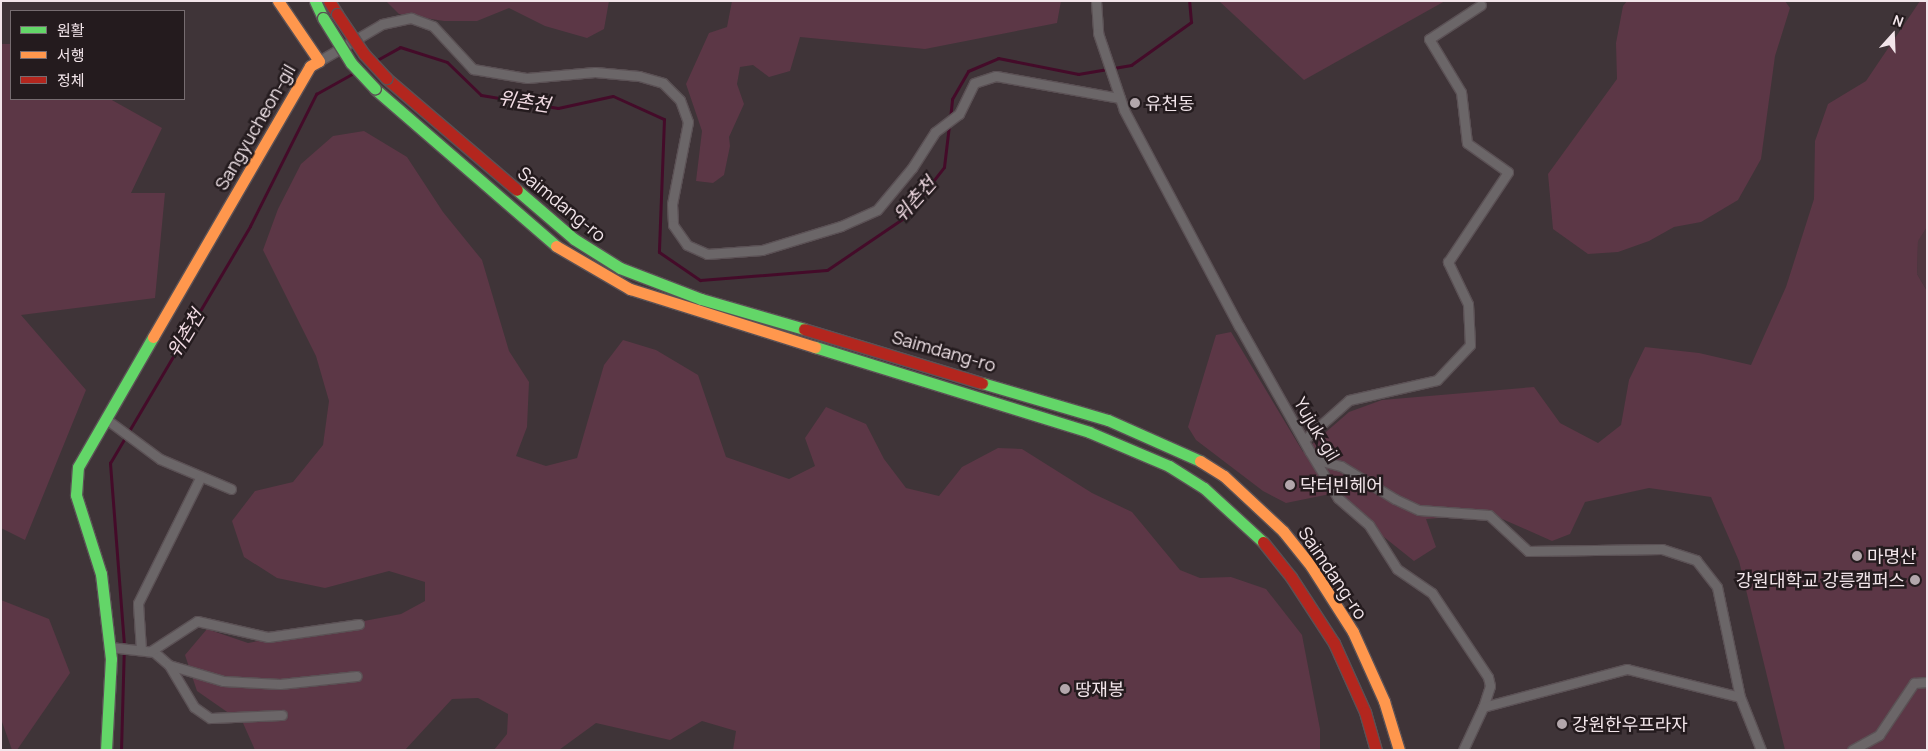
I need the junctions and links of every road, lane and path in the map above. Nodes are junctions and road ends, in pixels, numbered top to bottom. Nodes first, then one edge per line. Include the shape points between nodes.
1 (278, 1) edge
2 (329, 1) edge
3 (1096, 1) edge
4 (303, 3) dead end
5 (316, 3) edge
6 (1481, 5) dead end
7 (318, 61) junction
8 (1120, 98) junction
9 (106, 419) junction
10 (1304, 440) junction
11 (1317, 460) junction
12 (200, 478) junction
13 (231, 489) dead end
14 (359, 624) dead end
15 (113, 647) junction
16 (141, 650) junction
17 (151, 651) junction
18 (169, 665) junction
19 (357, 676) dead end
20 (1927, 682) edge
21 (1740, 696) junction
22 (1483, 707) junction
23 (282, 715) dead end
24 (106, 750) edge
25 (1376, 750) edge
26 (1399, 750) edge
27 (1463, 750) edge
28 (1762, 750) edge
29 (1852, 750) edge

1 - 7 main road
2 - 26 main road, Saimdang-ro, bridge via 364,54 386,78 574,239 620,268 701,299 1108,420 1189,455 1224,476 1283,531 1316,574 1353,632 1369,666
3 - 8 street, Yujuk-gil via 1098,33
4 - 5 main road
5 - 25 main road, Saimdang-ro, bridge via 351,63 375,89 557,247 630,289 1089,432 1169,466 1204,488 1264,543 1292,577 1334,643 1365,712
6 - 10 street via 1429,39 1460,92 1467,143 1508,172 1448,262 1468,304 1470,345 1436,380 1349,400
7 - 8 street, Sangyucheon-gil via 382,24 410,18 434,26 473,69 528,78 595,72 639,76 663,83 680,100 688,122 672,204 673,225 687,245 707,254 762,250 841,226 877,210 912,168 935,132 959,114 974,83 996,76
7 - 9 main road, Sangyucheon-gil via 310,66
8 - 10 street, Yujuk-gil via 1239,326
9 - 12 street via 160,459
9 - 15 main road, Sangyucheon-gil via 78,467 76,495 101,574
10 - 11 street, Yujuk-gil
11 - 21 street via 1341,466 1419,510 1489,515 1528,551 1662,549 1696,560 1717,587
11 - 22 street, Yujuk-gil via 1338,498 1370,525 1397,569 1432,592 1452,621 1488,677 1490,686
12 - 13 street
12 - 16 street via 138,603
14 - 17 street via 268,637 198,621
15 - 16 street
15 - 24 main road, Sangyucheon-gil
16 - 17 street
17 - 18 street
18 - 19 street via 223,681 280,684
18 - 23 street via 194,707 210,718
20 - 29 street via 1914,683 1878,735
21 - 22 street via 1627,669
21 - 28 street
22 - 27 street, Yujuk-gil

